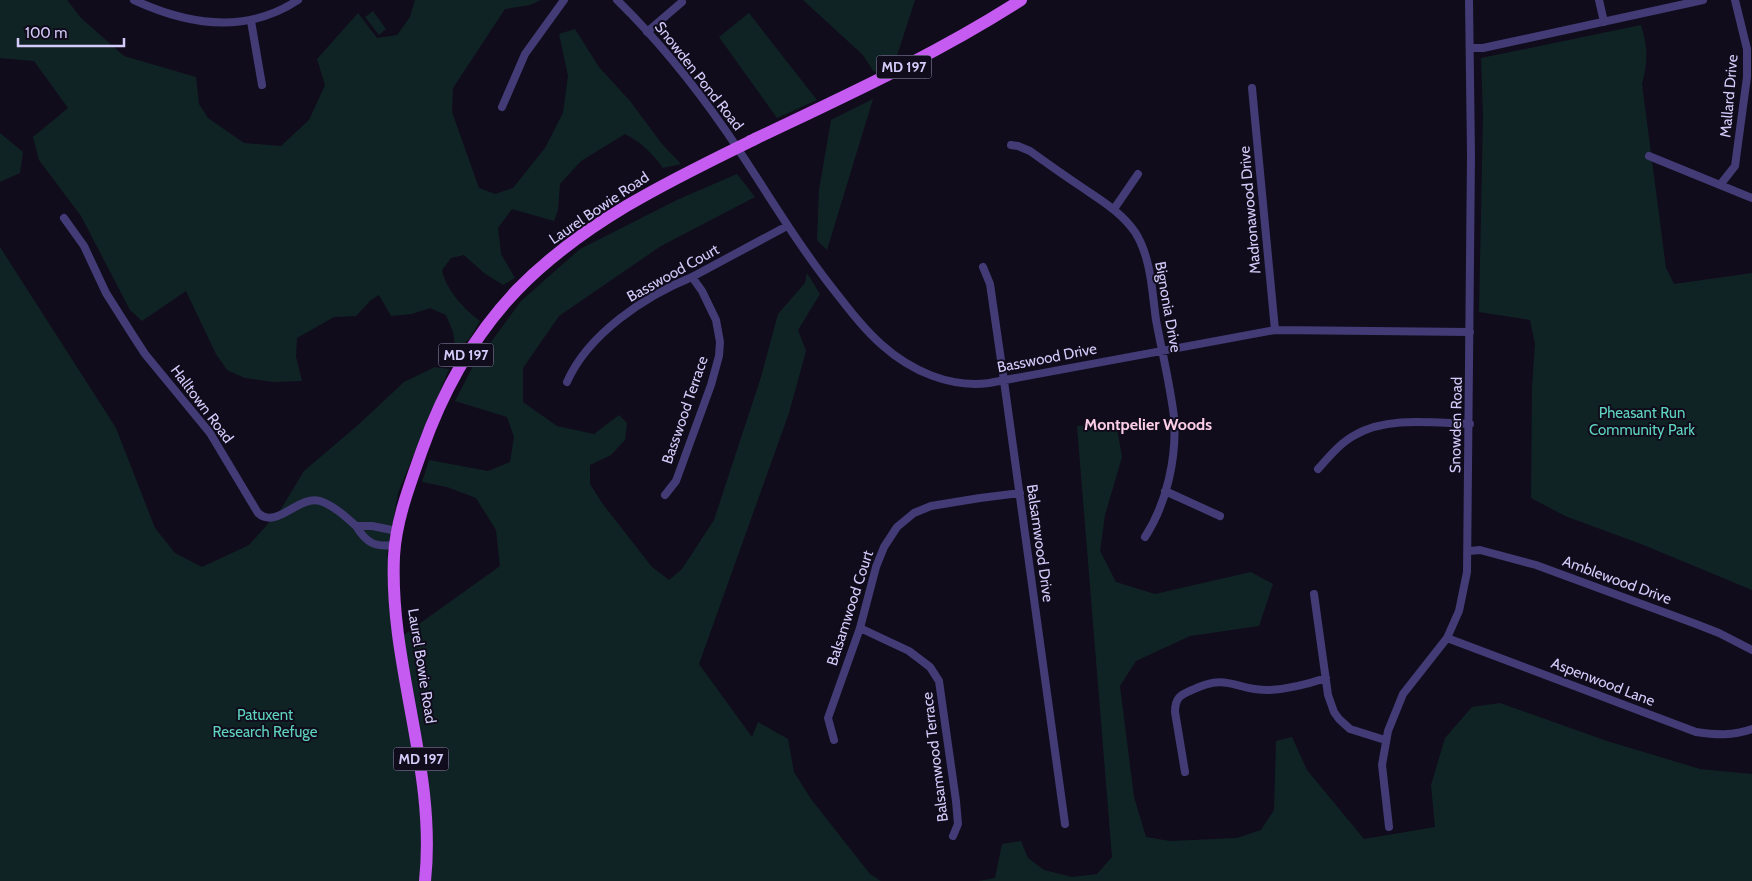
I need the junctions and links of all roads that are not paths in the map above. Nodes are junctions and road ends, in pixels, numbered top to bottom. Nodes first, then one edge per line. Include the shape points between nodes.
1 (134, 0) edge
2 (298, 0) edge
3 (564, 0) edge
4 (617, 0) edge
5 (1021, 0) edge
6 (1469, 0) edge
7 (1599, 0) edge
8 (1703, 0) edge
9 (1735, 0) edge
10 (682, 2) dead end
11 (251, 21) junction
12 (1604, 22) junction
13 (647, 32) junction
14 (1470, 48) junction
15 (1749, 77) edge
16 (262, 85) dead end
17 (1252, 88) dead end
18 (502, 107) dead end
19 (1011, 145) dead end
20 (737, 148) junction
21 (1649, 156) dead end
22 (1138, 174) dead end
23 (1720, 185) junction
24 (1752, 198) edge
25 (1114, 209) junction
26 (64, 218) dead end
27 (787, 226) junction
28 (983, 267) dead end
29 (692, 277) junction
30 (1275, 330) junction
31 (1470, 332) junction
32 (1161, 351) junction
33 (1004, 381) junction
34 (568, 382) dead end
35 (1470, 424) junction
36 (1318, 469) dead end
37 (1165, 491) junction
38 (1020, 493) junction
39 (665, 495) dead end
40 (1220, 516) dead end
41 (356, 526) junction
42 (398, 531) junction
43 (1145, 537) dead end
44 (395, 545) junction
45 (1468, 551) junction
46 (1314, 594) dead end
47 (860, 628) junction
48 (1447, 638) junction
49 (1752, 650) edge
50 (1326, 678) junction
51 (1752, 729) edge
52 (834, 740) dead end
53 (1385, 740) junction
54 (1185, 772) dead end
55 (1065, 824) dead end
56 (1389, 827) dead end
57 (953, 836) dead end
58 (425, 881) edge

1 - 11 street via 192,20
2 - 11 street via 278,12
3 - 18 street via 525,54
4 - 13 street, Snowden Pond Road
5 - 20 main road, Laurel Bowie Road / MD 197 via 905,67
6 - 14 street, Snowden Road
7 - 12 street
8 - 12 street
9 - 15 street, Mallard Drive
10 - 13 street
11 - 16 street
12 - 14 street
13 - 20 street, Snowden Pond Road
14 - 31 street, Snowden Road
15 - 23 street, Mallard Drive via 1735,166
17 - 30 street, Madronawood Drive
19 - 25 street, Bignonia Drive via 1030,151
20 - 27 street, Basswood Drive
20 - 42 main road, Laurel Bowie Road / MD 197 via 653,190 570,243 516,292 470,348 445,393 418,462
21 - 23 street
22 - 25 street
23 - 24 street
25 - 32 street, Bignonia Drive via 1143,248
26 - 41 street, Halltown Road via 84,246 106,293 145,354 210,433 261,516 275,518 301,504 319,501
27 - 29 street, Basswood Court
27 - 33 street, Basswood Drive via 853,315 896,356 929,374 962,384
28 - 33 street, Balsamwood Drive via 990,284
29 - 34 street, Basswood Court via 641,304 602,334 576,363
29 - 39 street, Basswood Terrace via 716,320 720,342 711,385 676,481
30 - 31 street, Basswood Drive
30 - 32 street, Basswood Drive
31 - 35 street, Snowden Road
32 - 33 street, Basswood Drive
32 - 37 street, Bignonia Drive via 1174,428 1172,460
33 - 38 street, Balsamwood Drive
35 - 36 street via 1384,425 1366,430 1334,450
35 - 45 street, Snowden Road
37 - 40 street
37 - 43 street, Bignonia Drive via 1160,510
38 - 47 street, Balsamwood Court via 931,506 904,520 884,547
38 - 55 street, Balsamwood Drive
41 - 42 street
41 - 44 street, Halltown Road via 372,543
42 - 44 main road, Laurel Bowie Road / MD 197
44 - 58 main road, Laurel Bowie Road / MD 197 via 398,639 426,794
45 - 48 street, Snowden Road via 1462,599
45 - 49 street, Amblewood Drive via 1480,550 1536,565 1719,633
46 - 50 street
47 - 52 street, Balsamwood Court via 828,718
47 - 57 street, Balsamwood Terrace via 909,650 930,667 939,681 956,801 958,824
48 - 51 street, Aspenwood Lane via 1696,732 1720,735
48 - 53 street, Snowden Road via 1403,694
50 - 53 street via 1330,703 1339,719 1356,731
50 - 54 street via 1269,690 1216,681 1183,694 1176,700 1175,712
53 - 56 street, Snowden Road via 1382,764

